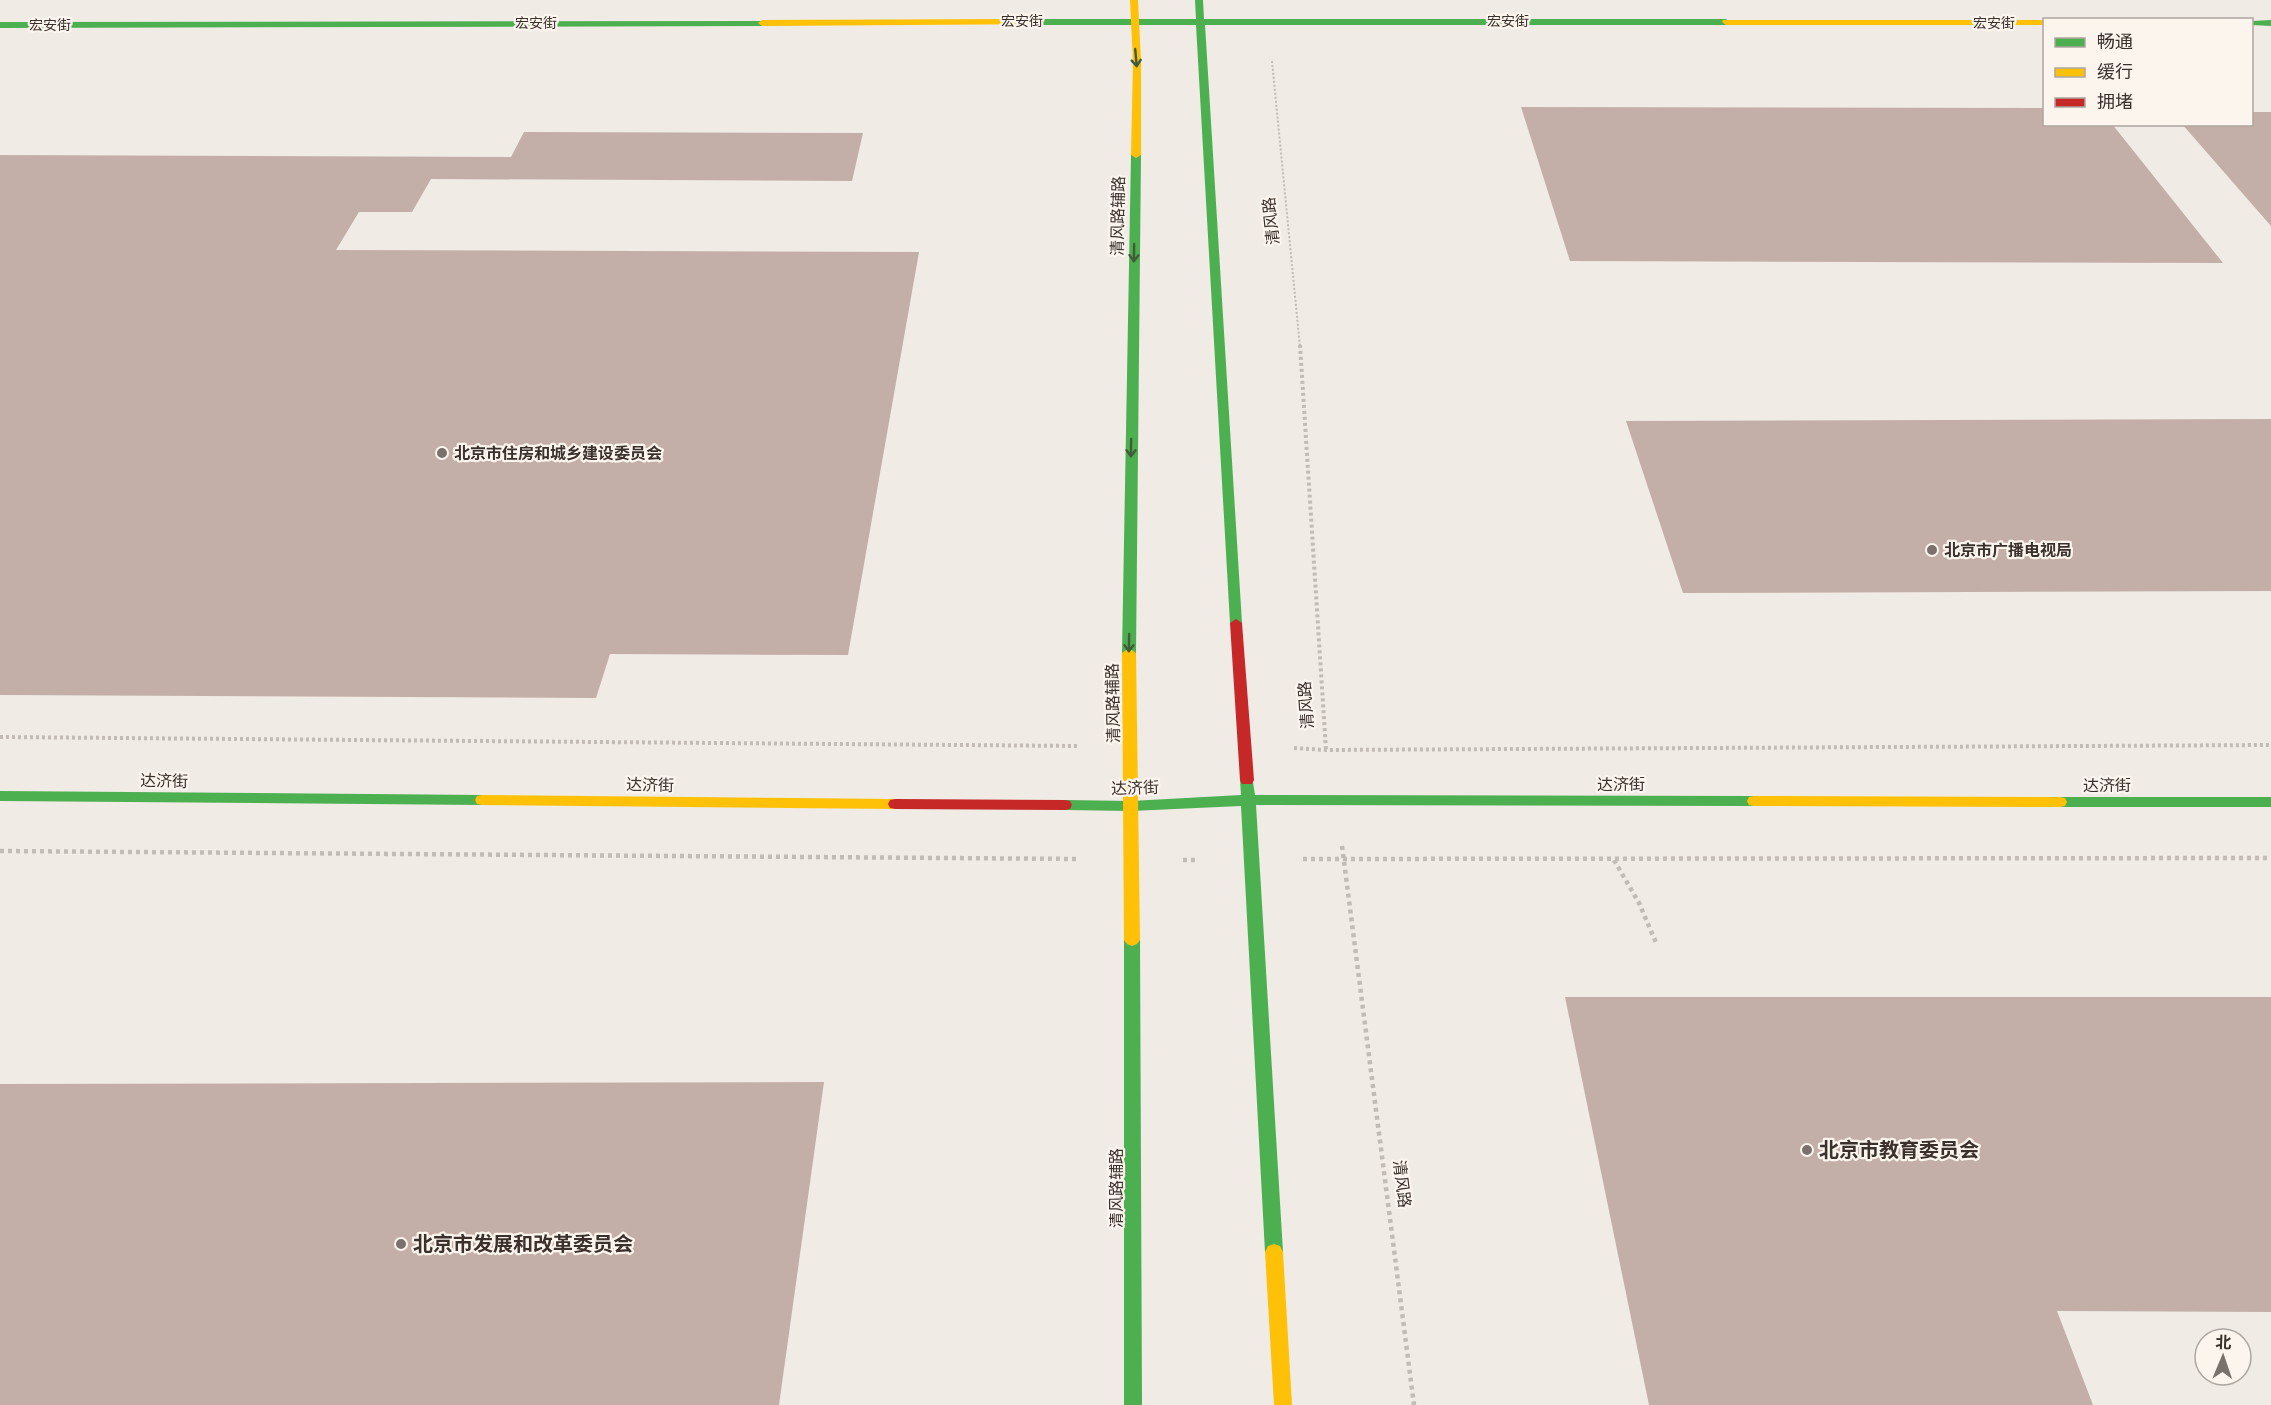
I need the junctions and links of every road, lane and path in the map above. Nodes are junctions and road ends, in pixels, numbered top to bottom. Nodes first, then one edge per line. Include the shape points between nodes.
1 (1134, 0) edge
2 (1199, 0) edge
3 (1134, 21) junction
4 (1199, 21) junction
5 (1265, 21) junction
6 (2043, 23) edge
7 (2253, 23) edge
8 (2271, 23) edge
9 (0, 25) edge
10 (0, 796) edge
11 (1247, 800) junction
12 (1334, 800) junction
13 (2271, 802) edge
14 (1131, 806) junction
15 (1614, 860) dead end
16 (1657, 945) dead end
17 (1133, 1405) edge
18 (1282, 1405) edge
19 (1414, 1405) edge

1 - 3 street, 清风路辅路
2 - 4 street
3 - 4 street, 宏安街
3 - 9 street, 宏安街
3 -> 14 street, 清风路辅路 via 1137,62 1128,691
4 - 5 street, 宏安街
4 - 11 street
5 - 6 street, 宏安街
5 - 12 path, 清风路 via 1299,332 1326,750
7 - 8 street
10 - 14 street, 达济街
11 - 12 street, 达济街
11 - 14 street, 达济街
11 - 18 street
12 - 13 street, 达济街
12 - 19 path, 清风路
14 - 17 street, 清风路辅路
15 - 16 path

